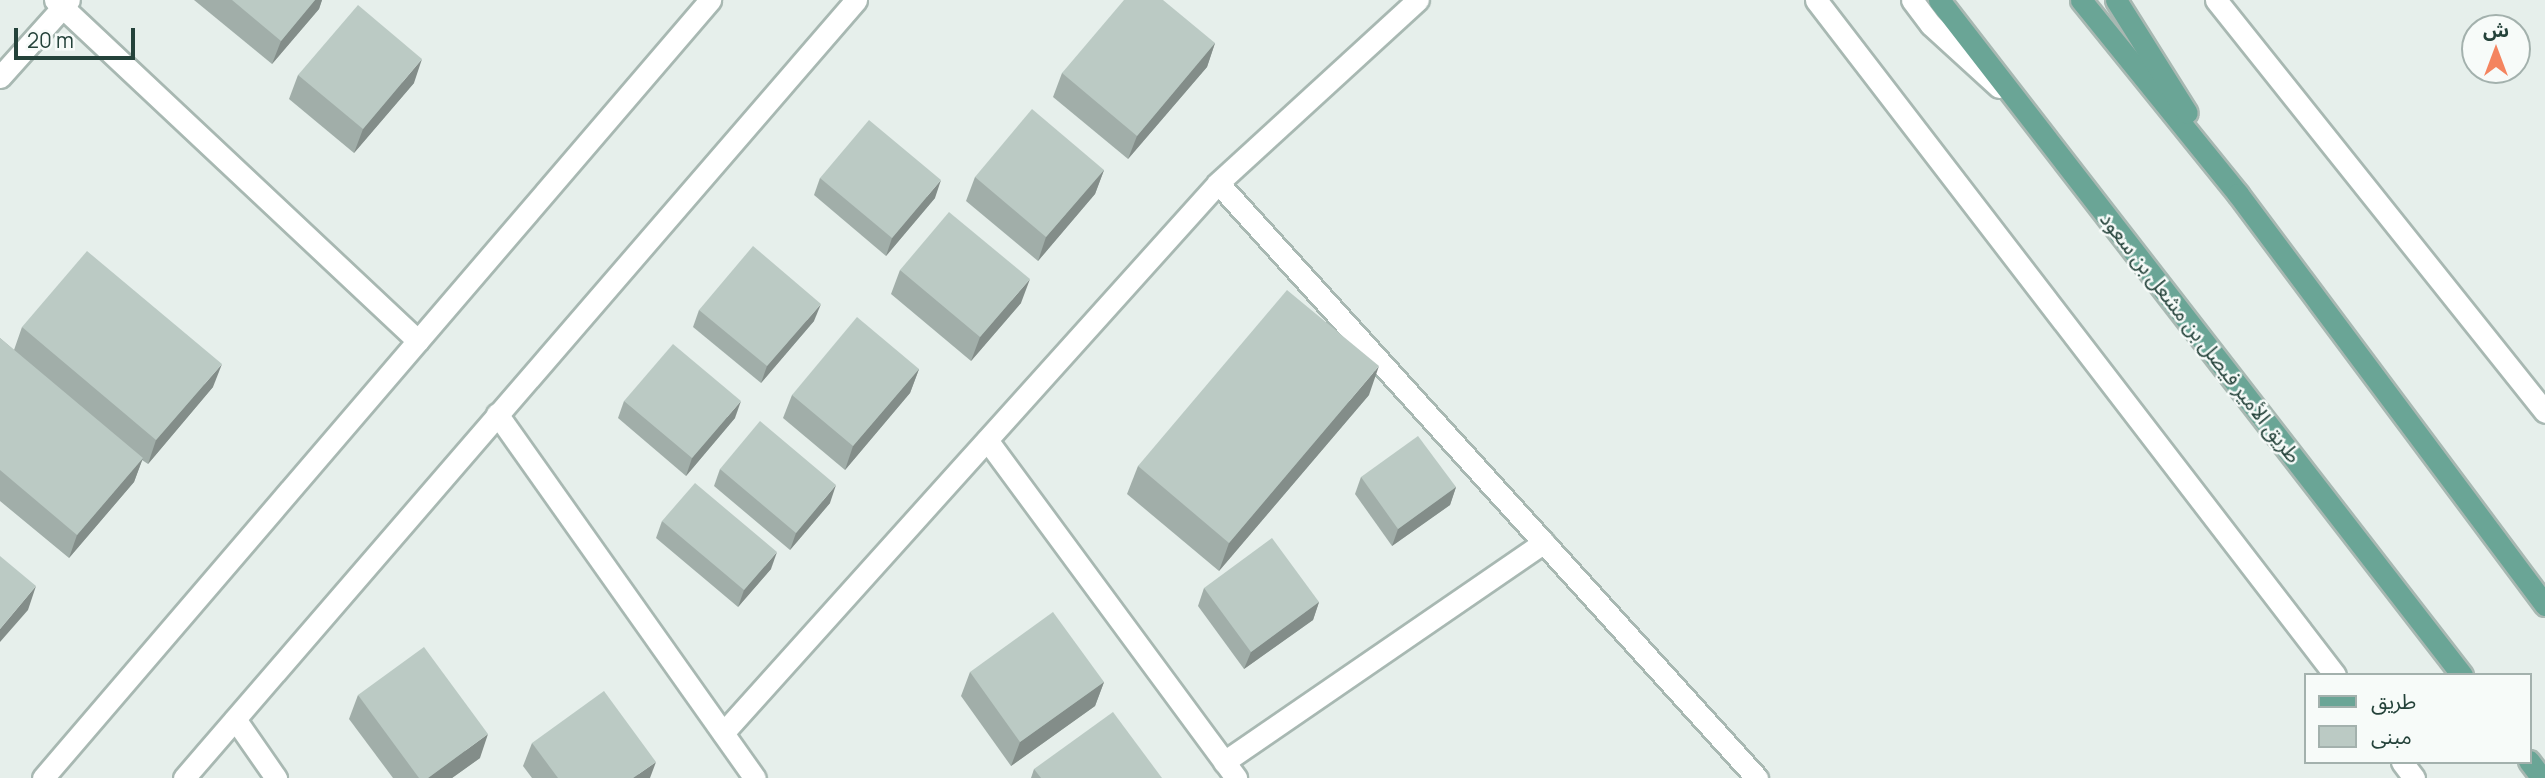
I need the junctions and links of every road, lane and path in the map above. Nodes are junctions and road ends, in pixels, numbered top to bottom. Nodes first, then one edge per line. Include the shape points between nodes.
1 (710, 0) edge
2 (856, 0) edge
3 (1418, 0) edge
4 (1816, 0) edge
5 (1912, 0) edge
6 (1939, 0) edge
7 (2081, 0) edge
8 (2116, 0) edge
9 (2216, 0) edge
10 (62, 2) edge
11 (0, 77) edge
12 (2024, 110) junction
13 (1218, 183) junction
14 (2238, 194) junction
15 (418, 341) junction
16 (2545, 412) edge
17 (497, 414) junction
18 (987, 440) junction
19 (1544, 542) junction
20 (2497, 544) junction
21 (2545, 592) edge
22 (2545, 606) edge
23 (2333, 673) edge
24 (2460, 673) edge
25 (235, 719) junction
26 (723, 733) junction
27 (2531, 764) edge
28 (1230, 770) edge
29 (43, 778) edge
30 (184, 778) edge
31 (276, 778) edge
32 (755, 778) edge
33 (1757, 778) edge
34 (2542, 778) edge

1 - 15 street
2 - 17 street
3 - 13 street
4 - 23 street
5 - 12 street via 1931,25
6 - 12 main road, طريق الأمير فيصل بن مشعل بن سعود
7 - 14 main road
8 - 14 main road
9 - 16 street
10 - 11 street
10 - 15 street
12 - 24 main road, طريق الأمير فيصل بن مشعل بن سعود
13 - 18 street
13 - 19 street
14 - 20 main road
15 - 29 street
17 - 25 street
17 - 26 street
18 - 26 street
18 - 28 street
19 - 28 street
19 - 33 street
20 - 21 street
20 - 22 main road
25 - 30 street
25 - 31 street
26 - 32 street
27 - 34 main road

